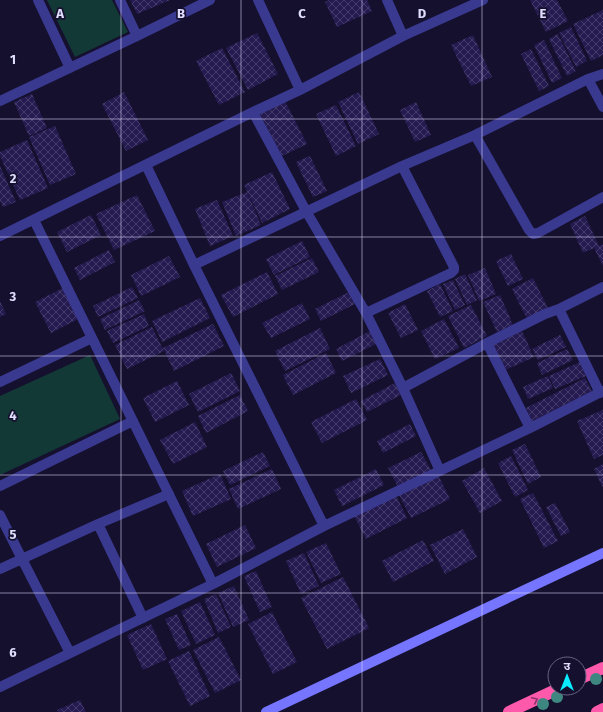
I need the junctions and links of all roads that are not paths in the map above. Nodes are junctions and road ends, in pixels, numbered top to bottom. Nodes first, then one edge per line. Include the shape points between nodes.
1 (38, 0) edge
2 (120, 0) edge
3 (210, 0) edge
4 (258, 0) edge
5 (386, 0) edge
6 (483, 0) edge
7 (137, 36) junction
8 (403, 36) junction
9 (70, 68) junction
10 (603, 74) edge
11 (588, 79) junction
12 (300, 90) junction
13 (0, 101) edge
14 (603, 107) edge
15 (253, 112) junction
16 (475, 135) junction
17 (146, 165) junction
18 (402, 166) junction
19 (603, 197) edge
20 (306, 211) junction
21 (34, 220) junction
22 (0, 236) edge
23 (194, 265) junction
24 (603, 287) edge
25 (559, 309) junction
26 (366, 313) junction
27 (92, 338) junction
28 (488, 343) junction
29 (0, 382) edge
30 (403, 388) junction
31 (602, 392) edge
32 (133, 421) junction
33 (530, 428) junction
34 (440, 471) junction
35 (0, 486) edge
36 (169, 494) junction
37 (0, 515) edge
38 (98, 524) junction
39 (324, 526) junction
40 (603, 552) edge
41 (22, 559) junction
42 (0, 569) edge
43 (213, 584) junction
44 (143, 618) junction
45 (70, 653) junction
46 (603, 668) edge
47 (587, 675) edge
48 (1, 684) edge
49 (547, 694) edge
50 (603, 709) edge
51 (266, 712) edge
52 (509, 712) edge
53 (597, 712) edge

1 - 9 street
2 - 7 street
3 - 7 street
4 - 12 street
5 - 8 street
6 - 8 street
7 - 9 street
8 - 12 street
9 - 13 street
10 - 11 street
11 - 14 street
11 - 16 street
12 - 15 street
15 - 17 street
15 - 20 street
16 - 18 street
16 - 19 street via 533,234
17 - 21 street
17 - 23 street
18 - 20 street
18 - 26 street via 454,270
20 - 23 street
20 - 26 street
21 - 22 street
21 - 27 street
23 - 39 street
24 - 25 street
25 - 28 street
25 - 31 street
26 - 30 street
27 - 29 street
27 - 32 street
28 - 30 street
28 - 33 street
30 - 34 street
31 - 33 street
32 - 35 street
32 - 36 street
33 - 34 street
34 - 39 street
36 - 38 street
36 - 43 street
37 - 41 street
38 - 41 street
38 - 44 street
39 - 43 street
40 - 51 main road
41 - 42 street
41 - 45 street
43 - 44 street
44 - 45 street
45 - 48 street
46 - 47 highway
52 -> 49 highway
50 - 53 highway

